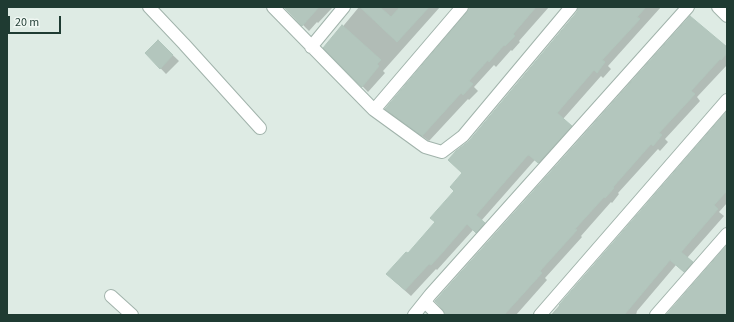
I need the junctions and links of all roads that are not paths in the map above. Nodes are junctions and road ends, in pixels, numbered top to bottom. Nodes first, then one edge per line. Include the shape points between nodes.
1 (149, 7) edge
2 (273, 7) edge
3 (344, 7) edge
4 (462, 7) edge
5 (571, 7) edge
6 (688, 7) edge
7 (718, 7) edge
8 (727, 16) edge
9 (311, 46) junction
10 (727, 100) edge
11 (374, 110) junction
12 (260, 128) dead end
13 (727, 234) edge
14 (111, 296) dead end
15 (426, 301) junction
16 (132, 315) edge
17 (414, 315) edge
18 (438, 315) edge
19 (540, 315) edge
20 (656, 315) edge

1 - 12 street
2 - 9 street
3 - 9 street
4 - 11 street
5 - 11 street via 463,136 442,152 425,147
6 - 15 street
7 - 8 street
9 - 11 street
10 - 19 street
13 - 20 street
14 - 16 street
15 - 17 street
15 - 18 street

